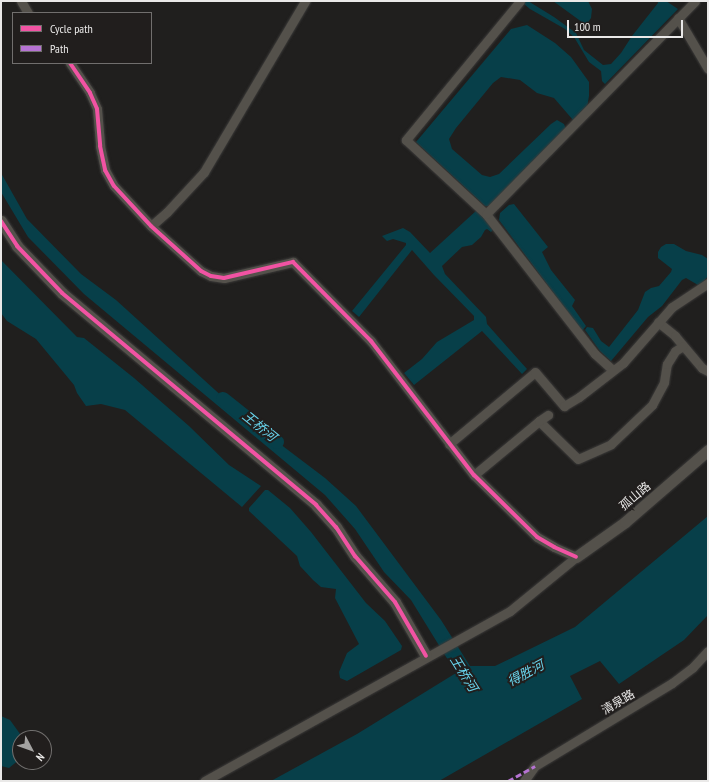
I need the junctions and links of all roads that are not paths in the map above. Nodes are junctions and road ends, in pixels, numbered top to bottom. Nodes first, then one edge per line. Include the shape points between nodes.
1 (21, 1) edge
2 (305, 1) edge
3 (520, 1) edge
4 (695, 1) edge
5 (27, 12) edge
6 (678, 18) junction
7 (71, 64) edge
8 (708, 69) edge
9 (486, 214) junction
10 (1, 221) edge
11 (151, 226) junction
12 (708, 283) edge
13 (658, 322) junction
14 (683, 346) junction
15 (613, 370) junction
16 (708, 371) edge
17 (548, 414) dead end
18 (539, 421) junction
19 (449, 444) junction
20 (708, 450) edge
21 (474, 475) junction
22 (576, 557) junction
23 (708, 651) edge
24 (426, 656) junction
25 (204, 781) edge
26 (524, 781) edge

1 - 5 street
2 - 11 street via 204,172
3 - 9 street via 406,140
4 - 6 street
6 - 8 street
6 - 9 street
7 - 11 street via 90,93 97,109 105,170 114,186
9 - 15 street via 595,354
10 - 24 street via 17,246 62,293 316,505 395,602
11 - 19 street via 201,271 211,276 224,278 293,262 371,341
12 - 13 street via 672,307
13 - 14 street
13 - 15 street via 623,363
14 - 16 street via 702,368
14 - 18 street via 675,351 667,364 664,382 652,405 611,444 578,459
15 - 19 street via 564,406 535,372
17 - 18 street
18 - 21 street
19 - 21 street
20 - 22 street, 孤山路 via 625,522
21 - 22 street via 537,537
22 - 24 street via 510,611
23 - 26 street, 清泉路 via 672,684 535,766
24 - 25 street

